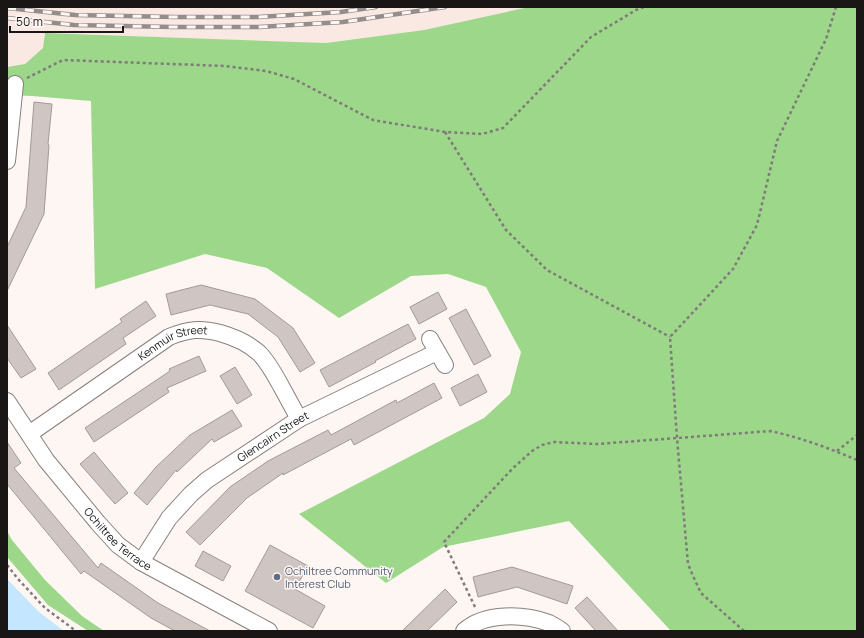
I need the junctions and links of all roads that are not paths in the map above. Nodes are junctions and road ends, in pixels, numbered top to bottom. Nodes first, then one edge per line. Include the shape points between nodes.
1 (15, 84) road end
2 (7, 161) edge
3 (437, 352) dead end
4 (7, 401) edge
5 (299, 419) junction
6 (29, 434) junction
7 (141, 562) junction
8 (269, 631) edge
9 (464, 631) edge
10 (562, 631) edge

1 - 2 street
3 - 5 street, Glencairn Street
4 - 6 street, Ochiltree Terrace
5 - 6 street, Kenmuir Street via 259,353 226,335 192,330 170,337
5 - 7 street, Glencairn Street via 207,480 191,494 169,518
6 - 7 street, Ochiltree Terrace via 46,460 98,523 118,545
7 - 8 street, Ochiltree Terrace
9 - 10 street via 481,620 509,616 550,623

